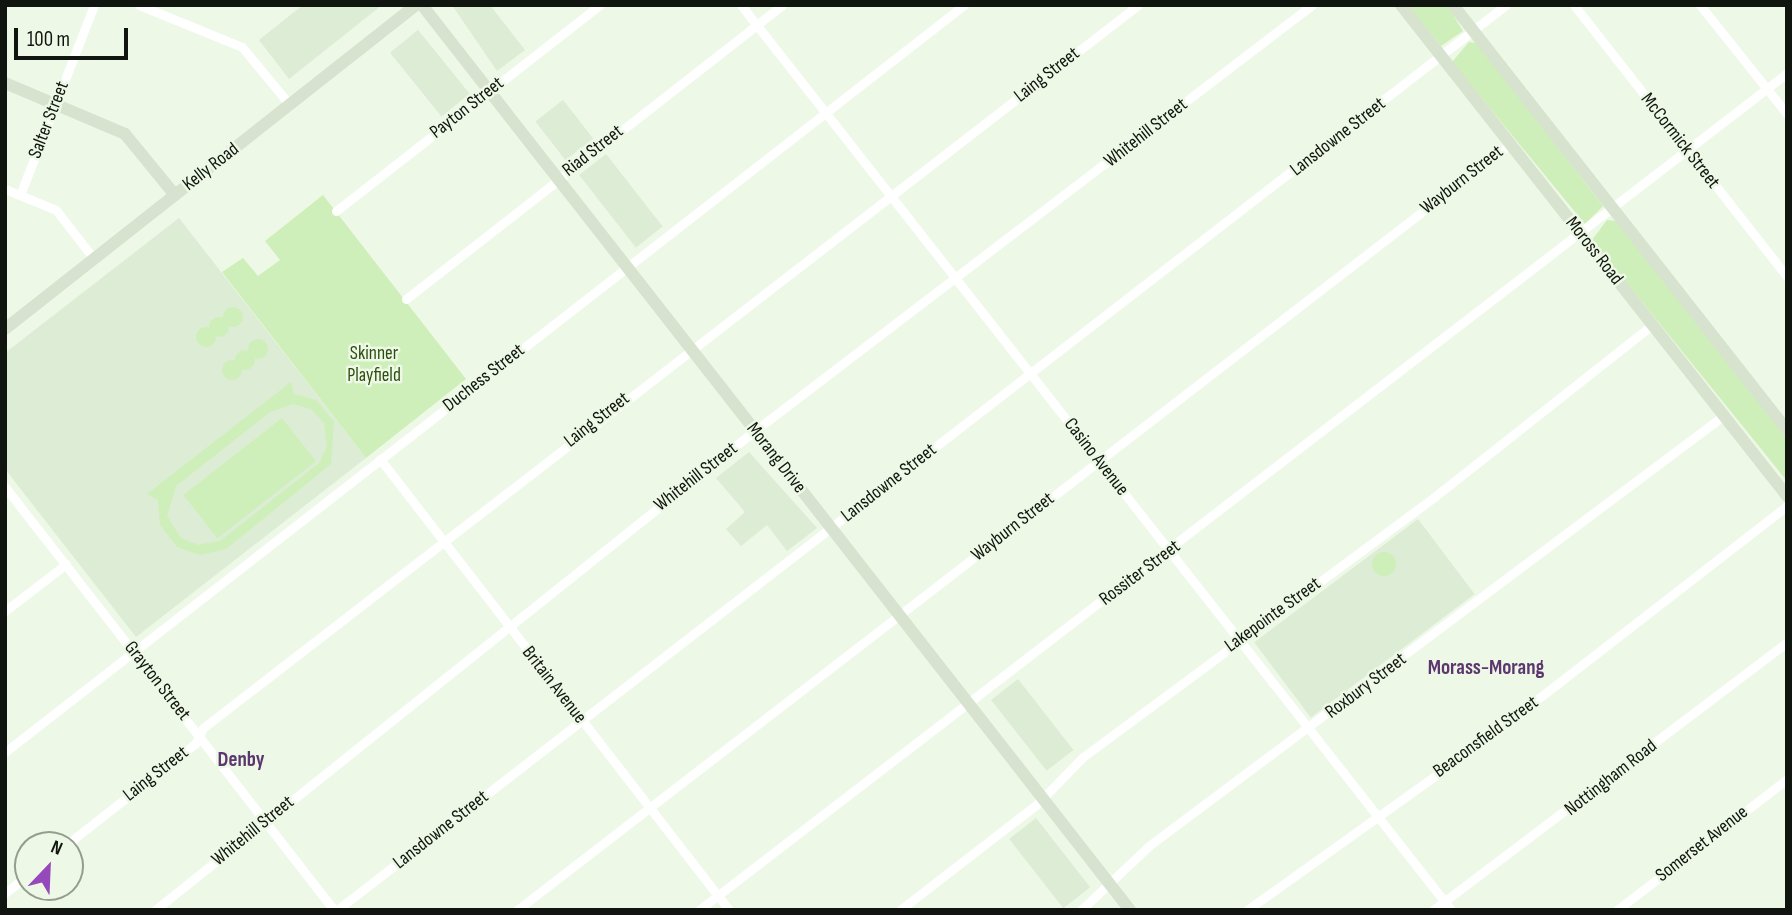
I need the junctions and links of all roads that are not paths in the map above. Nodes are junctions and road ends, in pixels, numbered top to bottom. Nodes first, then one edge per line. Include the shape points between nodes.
1 (94, 5) edge
2 (139, 5) edge
3 (416, 5) edge
4 (422, 5) edge
5 (600, 5) edge
6 (741, 5) edge
7 (782, 5) edge
8 (964, 5) edge
9 (1138, 5) edge
10 (1312, 5) edge
11 (1401, 5) edge
12 (1453, 5) edge
13 (1506, 5) edge
14 (1574, 5) edge
15 (1700, 5) edge
16 (757, 25) junction
17 (1474, 31) junction
18 (1441, 57) junction
19 (1787, 73) edge
20 (5, 83) edge
21 (1767, 89) junction
22 (489, 91) junction
23 (56, 103) junction
24 (290, 105) junction
25 (825, 112) junction
26 (1787, 114) edge
27 (1510, 144) junction
28 (1688, 151) junction
29 (557, 179) junction
30 (5, 189) edge
31 (20, 195) junction
32 (175, 195) junction
33 (891, 196) junction
34 (1613, 209) junction
35 (336, 211) dead end
36 (1581, 234) junction
37 (94, 259) junction
38 (626, 267) junction
39 (1787, 277) edge
40 (956, 279) junction
41 (406, 299) dead end
42 (1652, 325) junction
43 (5, 329) edge
44 (690, 349) junction
45 (1030, 374) junction
46 (1723, 416) junction
47 (1787, 430) edge
48 (757, 433) junction
49 (380, 459) junction
50 (1098, 461) junction
51 (5, 486) edge
52 (1787, 496) edge
53 (1787, 506) edge
54 (831, 529) junction
55 (443, 541) junction
56 (1170, 550) junction
57 (65, 564) junction
58 (5, 611) edge
59 (900, 616) junction
60 (508, 625) junction
61 (1239, 640) junction
62 (1787, 642) edge
63 (134, 652) junction
64 (969, 704) junction
65 (582, 721) junction
66 (1309, 729) junction
67 (199, 736) junction
68 (5, 752) edge
69 (1787, 779) edge
70 (1041, 797) junction
71 (650, 808) junction
72 (1378, 817) junction
73 (265, 821) junction
74 (83, 831) edge
75 (1109, 884) junction
76 (718, 895) junction
77 (1444, 901) junction
78 (155, 910) edge
79 (335, 910) edge
80 (517, 910) edge
81 (699, 910) edge
82 (729, 910) edge
83 (900, 910) edge
84 (1081, 910) edge
85 (1130, 910) edge
86 (1247, 910) edge
87 (1433, 910) edge
88 (1451, 910) edge
89 (1617, 910) edge

1 - 23 street, Salter Street
2 - 24 street via 242,47
3 - 24 street, Kelly Road
4 - 22 street, Morang Drive
5 - 22 street, Payton Street
6 - 16 street, Casino Avenue
7 - 16 street, Riad Street
8 - 25 street, Duchess Street
9 - 33 street, Laing Street
10 - 40 street, Whitehill Street
11 - 18 street, Moross Road
12 - 17 street
13 - 17 street, Lansdowne Street
14 - 28 street, McCormick Street
15 - 21 street
16 - 25 street, Casino Avenue
16 - 29 street, Riad Street
17 - 18 street, Lansdowne Street
17 - 34 street
18 - 27 street, Moross Road
18 - 45 street, Lansdowne Street
19 - 21 street, Rossiter Street
20 - 23 street
21 - 26 street
21 - 28 street, Rossiter Street
22 - 29 street, Morang Drive
22 - 35 street, Payton Street
23 - 31 street, Salter Street
23 - 32 street via 125,134
24 - 32 street, Kelly Road
25 - 33 street, Casino Avenue
25 - 38 street, Duchess Street
27 - 36 street, Moross Road
27 - 50 street, Wayburn Street
28 - 34 street, Rossiter Street
28 - 39 street, McCormick Street
29 - 38 street, Morang Drive
29 - 41 street, Riad Street
30 - 31 street
31 - 37 street via 56,210
32 - 37 street, Kelly Road
33 - 40 street, Casino Avenue
33 - 44 street, Laing Street
34 - 36 street, Rossiter Street
34 - 47 street
36 - 42 street, Moross Road
36 - 56 street, Rossiter Street
37 - 43 street, Kelly Road
38 - 44 street, Morang Drive
38 - 49 street, Duchess Street
40 - 45 street, Casino Avenue
40 - 48 street, Whitehill Street
42 - 46 street, Moross Road
42 - 61 street, Lakepointe Street via 1433,498
44 - 48 street, Morang Drive
44 - 55 street, Laing Street
45 - 50 street, Casino Avenue
45 - 54 street, Lansdowne Street
46 - 52 street, Moross Road
46 - 66 street, Roxbury Street
48 - 54 street, Morang Drive
48 - 60 street, Whitehill Street
49 - 55 street, Britain Avenue
49 - 63 street, Duchess Street
50 - 56 street, Casino Avenue
50 - 59 street, Wayburn Street
51 - 57 street, Grayton Street
53 - 72 street, Beaconsfield Street
54 - 59 street, Morang Drive
54 - 65 street, Lansdowne Street
55 - 60 street, Britain Avenue
55 - 67 street, Laing Street
56 - 61 street, Casino Avenue
56 - 64 street, Rossiter Street
57 - 58 street
57 - 63 street, Grayton Street
59 - 64 street, Morang Drive
59 - 71 street, Wayburn Street
60 - 65 street, Britain Avenue
60 - 73 street, Whitehill Street
61 - 66 street, Casino Avenue
61 - 70 street, Lakepointe Street via 1083,757
62 - 77 street, Nottingham Road
63 - 67 street, Grayton Street
63 - 68 street, Duchess Street
64 - 70 street, Morang Drive
64 - 76 street, Rossiter Street
65 - 71 street, Britain Avenue
65 - 79 street, Lansdowne Street
66 - 72 street, Casino Avenue
66 - 75 street, Roxbury Street via 1150,845
67 - 73 street, Grayton Street
67 - 74 street, Laing Street
69 - 89 street, Somerset Avenue
70 - 75 street, Morang Drive
70 - 83 street, Lakepointe Street
71 - 76 street, Britain Avenue
71 - 80 street, Wayburn Street
72 - 77 street, Casino Avenue
72 - 86 street, Beaconsfield Street
73 - 78 street, Whitehill Street
73 - 79 street, Grayton Street
75 - 84 street, Roxbury Street
75 - 85 street, Morang Drive
76 - 81 street, Rossiter Street
76 - 82 street, Britain Avenue
77 - 87 street, Nottingham Road
77 - 88 street, Casino Avenue

